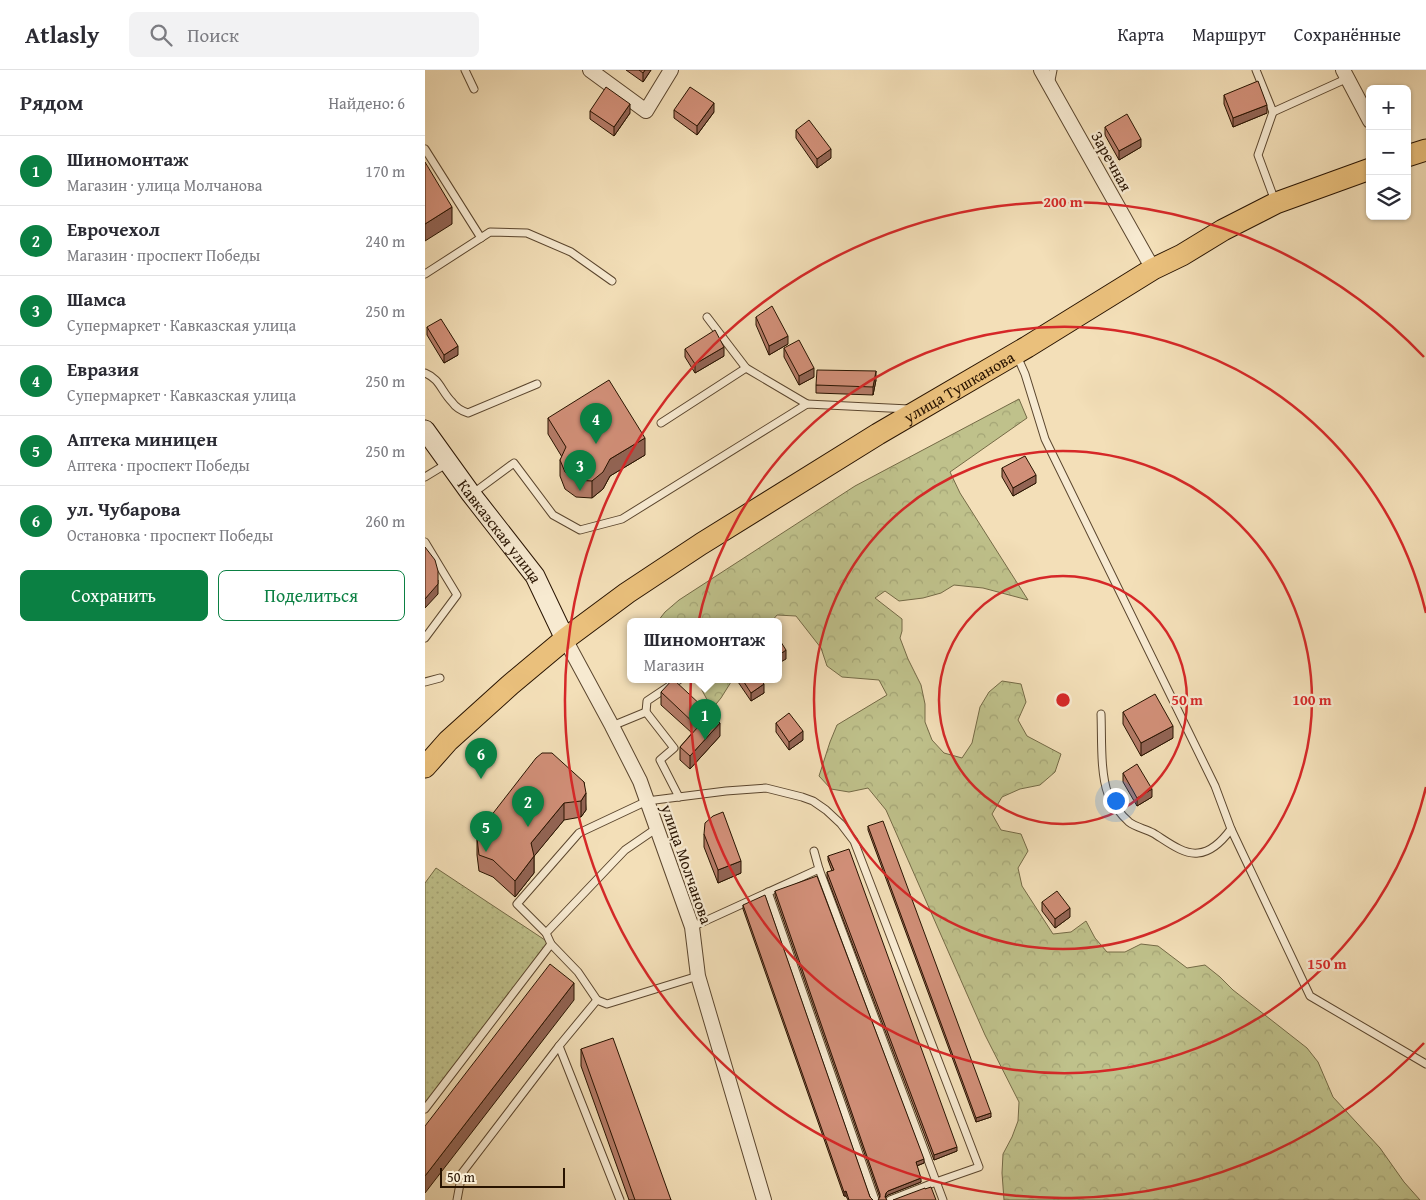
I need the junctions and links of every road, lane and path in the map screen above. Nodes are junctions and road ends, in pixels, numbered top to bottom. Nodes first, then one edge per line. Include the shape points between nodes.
1 (465, 70) edge
2 (589, 70) edge
3 (671, 70) edge
4 (1041, 70) edge
5 (1053, 70) edge
6 (1256, 70) edge
7 (1345, 74) edge
8 (1050, 85) junction
9 (474, 89) dead end
10 (1273, 112) junction
11 (1366, 113) edge
12 (425, 149) edge
13 (1426, 150) edge
14 (1411, 155) edge
15 (1366, 170) edge
16 (1275, 203) junction
17 (481, 238) junction
18 (1153, 269) junction
19 (425, 274) edge
20 (612, 281) dead end
21 (707, 317) dead end
22 (1016, 354) junction
23 (746, 368) junction
24 (425, 373) edge
25 (537, 384) dead end
26 (807, 404) junction
27 (919, 409) junction
28 (661, 423) dead end
29 (425, 430) edge
30 (448, 463) junction
31 (425, 477) edge
32 (471, 494) junction
33 (425, 542) edge
34 (425, 638) edge
35 (565, 639) junction
36 (440, 678) dead end
37 (425, 682) edge
38 (674, 683) edge
39 (646, 712) junction
40 (1101, 714) dead end
41 (612, 726) junction
42 (425, 767) edge
43 (679, 796) junction
44 (647, 801) junction
45 (657, 828) junction
46 (1231, 829) junction
47 (814, 852) dead end
48 (819, 869) junction
49 (768, 892) junction
50 (692, 927) junction
51 (546, 933) junction
52 (551, 944) junction
53 (698, 976) junction
54 (597, 1000) junction
55 (559, 1046) junction
56 (1426, 1064) edge
57 (425, 1109) edge
58 (936, 1182) junction
59 (457, 1200) edge
60 (620, 1200) edge
61 (764, 1200) edge
62 (875, 1200) edge
63 (890, 1200) edge
64 (943, 1200) edge

1 - 9 lane
2 - 3 street via 646,111
4 - 8 street, Заречная
5 - 8 lane
6 - 10 lane
7 - 10 lane
7 - 11 street
8 - 18 street, Заречная
10 - 16 lane via 1258,154
12 - 17 lane
13 - 14 main road
15 - 16 main road, улица Тушканова
16 - 18 main road, улица Тушканова
17 - 19 lane
17 - 20 lane via 490,232 527,233 571,252
18 - 22 main road, улица Тушканова
21 - 23 lane
22 - 27 main road, улица Тушканова
22 - 46 lane via 1045,440 1215,786
23 - 26 lane
23 - 28 lane
24 - 25 lane via 433,376 451,402 468,413
26 - 27 lane
26 - 32 lane via 622,519 580,530 553,515 514,463
27 - 35 main road, улица Тушканова via 701,544
29 - 30 street, Кавказская улица
30 - 31 lane
30 - 32 street, Кавказская улица
32 - 35 street, Кавказская улица via 535,576
33 - 34 lane via 457,595
35 - 41 street, улица Молчанова
35 - 42 main road, улица Тушканова via 448,741
36 - 37 lane
38 - 39 lane via 647,700
39 - 41 lane
39 - 43 lane via 674,748 660,760
40 - 46 lane via 1105,784 1112,800 1129,822 1195,854 1218,844
41 - 44 street, улица Молчанова
43 - 44 lane
43 - 58 lane via 766,788 802,797 826,810 854,841 979,1167
44 - 45 street, улица Молчанова
44 - 51 lane via 579,833 517,904
45 - 50 street, улица Молчанова
45 - 51 lane via 625,850
46 - 56 lane via 1310,996
47 - 48 lane
48 - 49 lane
48 - 58 lane
49 - 50 lane
49 - 62 lane
50 - 53 street, улица Молчанова
51 - 52 lane
52 - 54 lane via 578,972
52 - 57 lane
53 - 54 lane via 607,1004
53 - 61 street, улица Молчанова
54 - 55 lane
55 - 59 lane via 462,1173
55 - 60 lane
58 - 63 lane
58 - 64 lane

